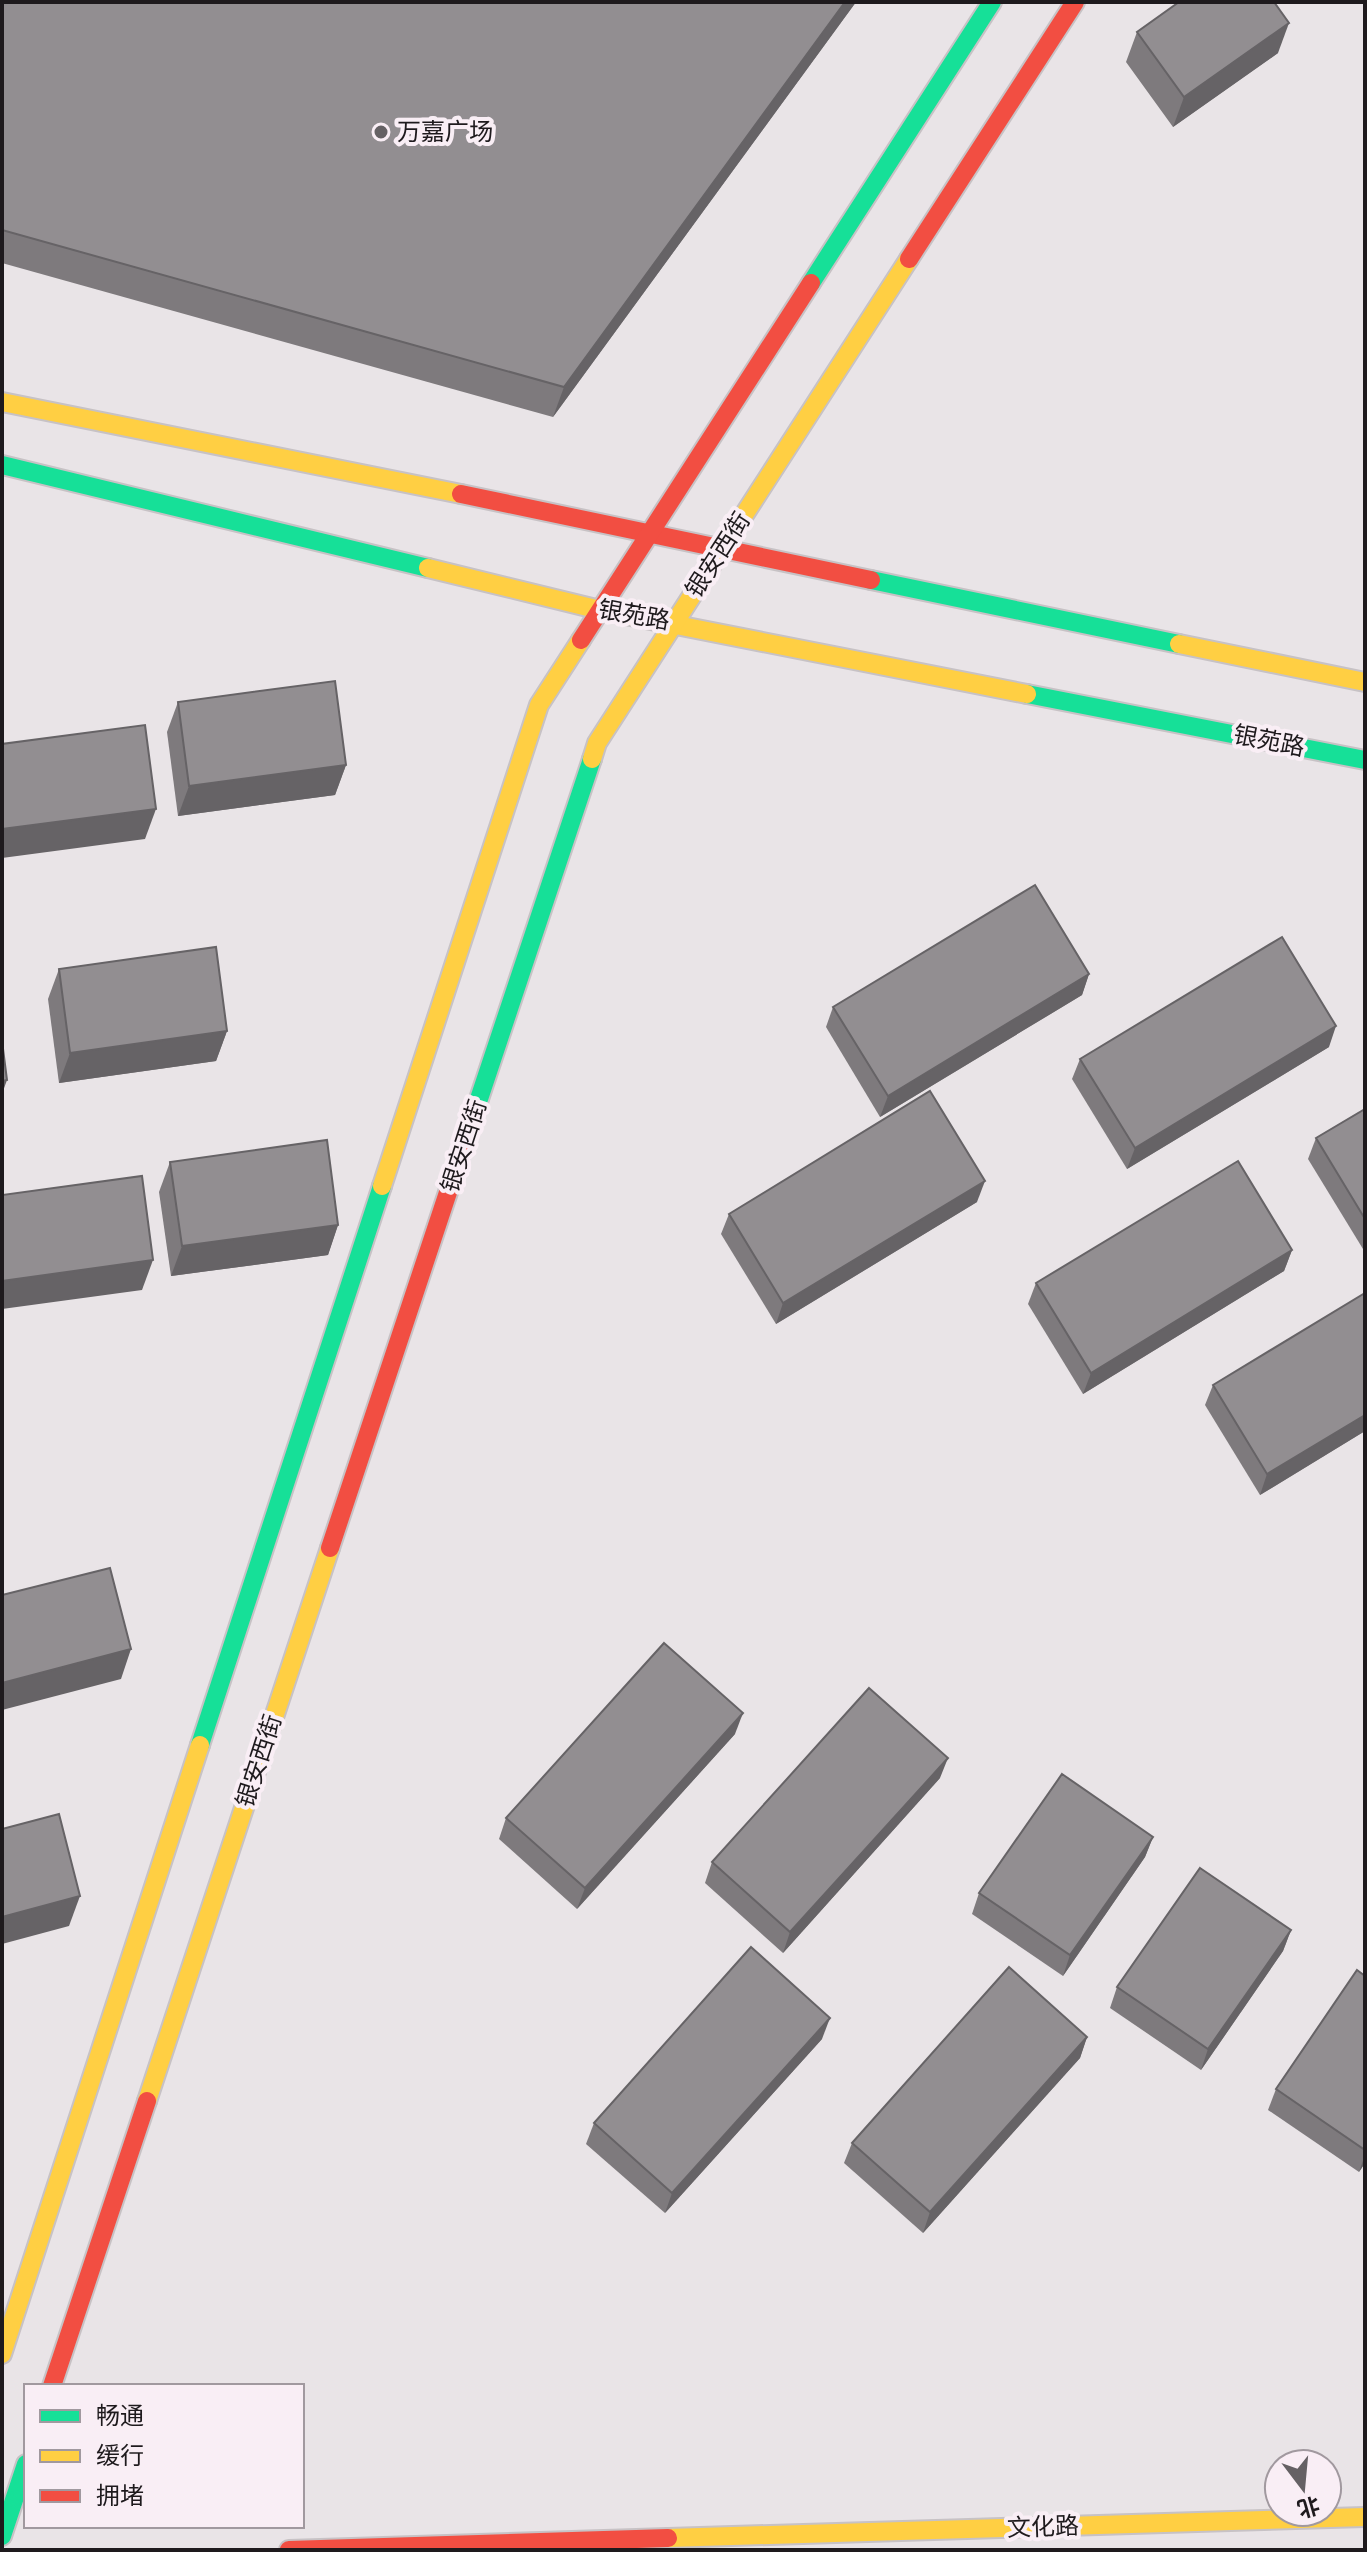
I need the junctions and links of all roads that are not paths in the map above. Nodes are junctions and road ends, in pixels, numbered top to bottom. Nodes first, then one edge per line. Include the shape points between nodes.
1 (992, 2) edge
2 (1075, 2) edge
3 (2, 402) edge
4 (2, 465) edge
5 (649, 532) junction
6 (721, 549) junction
7 (600, 610) junction
8 (675, 622) junction
9 (1365, 682) edge
10 (1365, 760) edge
11 (2, 2354) edge
12 (53, 2384) edge
13 (24, 2470) edge
14 (1365, 2517) edge
15 (2, 2536) edge
16 (289, 2550) edge

1 - 5 main road
2 - 6 main road, 银安西街
3 - 5 main road
4 - 7 main road, 银苑路
5 - 6 main road
5 - 7 main road
6 - 8 main road, 银安西街
6 - 9 main road
7 - 8 main road, 银苑路
7 - 11 main road via 539,705
8 - 10 main road, 银苑路
8 - 12 main road, 银安西街 via 597,743
13 - 15 main road
14 - 16 main road, 文化路

